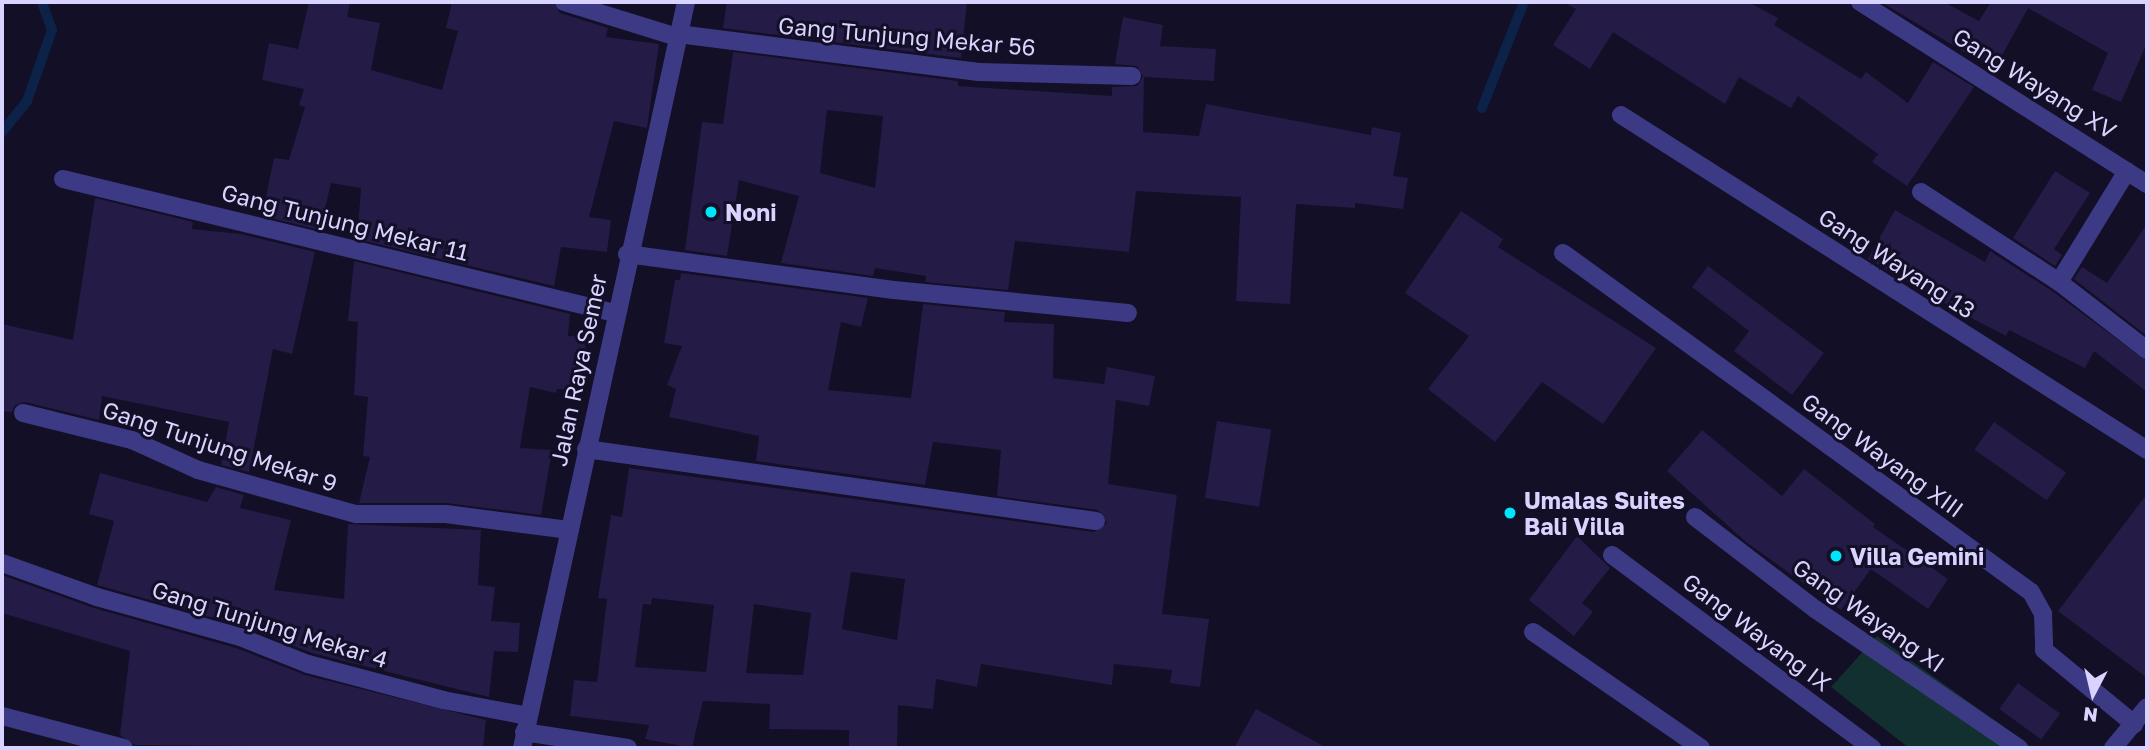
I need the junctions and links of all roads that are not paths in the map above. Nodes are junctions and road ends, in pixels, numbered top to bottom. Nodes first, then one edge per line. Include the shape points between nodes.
1 (564, 2) edge
2 (686, 2) edge
3 (1860, 2) edge
4 (678, 36) junction
5 (1132, 76) dead end
6 (1621, 115) dead end
7 (2127, 171) junction
8 (64, 179) dead end
9 (2147, 184) edge
10 (1921, 192) dead end
11 (1563, 253) dead end
12 (627, 254) junction
13 (2059, 282) junction
14 (615, 313) junction
15 (1128, 313) dead end
16 (2147, 350) edge
17 (23, 413) dead end
18 (586, 449) junction
19 (2147, 450) edge
20 (1695, 517) dead end
21 (1096, 521) dead end
22 (570, 530) junction
23 (1612, 555) dead end
24 (2, 563) edge
25 (1533, 632) dead end
26 (2147, 707) edge
27 (2, 716) edge
28 (2134, 724) junction
29 (525, 732) edge
30 (124, 748) edge
31 (628, 748) edge
32 (1701, 748) edge
33 (1872, 748) edge
34 (2020, 748) edge
35 (2113, 748) edge

1 - 4 street, Gang Tunjung Mekar 56
2 - 4 street, Jalan Raya Semer
3 - 7 street, Gang Wayang XV
4 - 5 street, Gang Tunjung Mekar 56 via 979,72
4 - 12 street, Jalan Raya Semer
6 - 19 street, Gang Wayang 13
7 - 9 street, Gang Wayang XV
7 - 13 street
8 - 14 street, Gang Tunjung Mekar 11
10 - 13 street
11 - 28 street, Gang Wayang XIII via 2031,592 2043,614 2044,650
12 - 14 street, Jalan Raya Semer
12 - 15 street via 894,290
13 - 16 street
14 - 18 street, Jalan Raya Semer
17 - 22 street, Gang Tunjung Mekar 9 via 132,440 198,470 356,514 446,514
18 - 21 street
18 - 22 street, Jalan Raya Semer
20 - 34 street, Gang Wayang XI via 1815,610
22 - 29 street, Jalan Raya Semer
23 - 33 street, Gang Wayang IX
24 - 29 street, Gang Tunjung Mekar 4 via 108,600 240,637 307,664 443,700
25 - 32 street
26 - 28 street
27 - 30 street
28 - 35 street
29 - 31 street, Gang Tunjung Mekar 4

